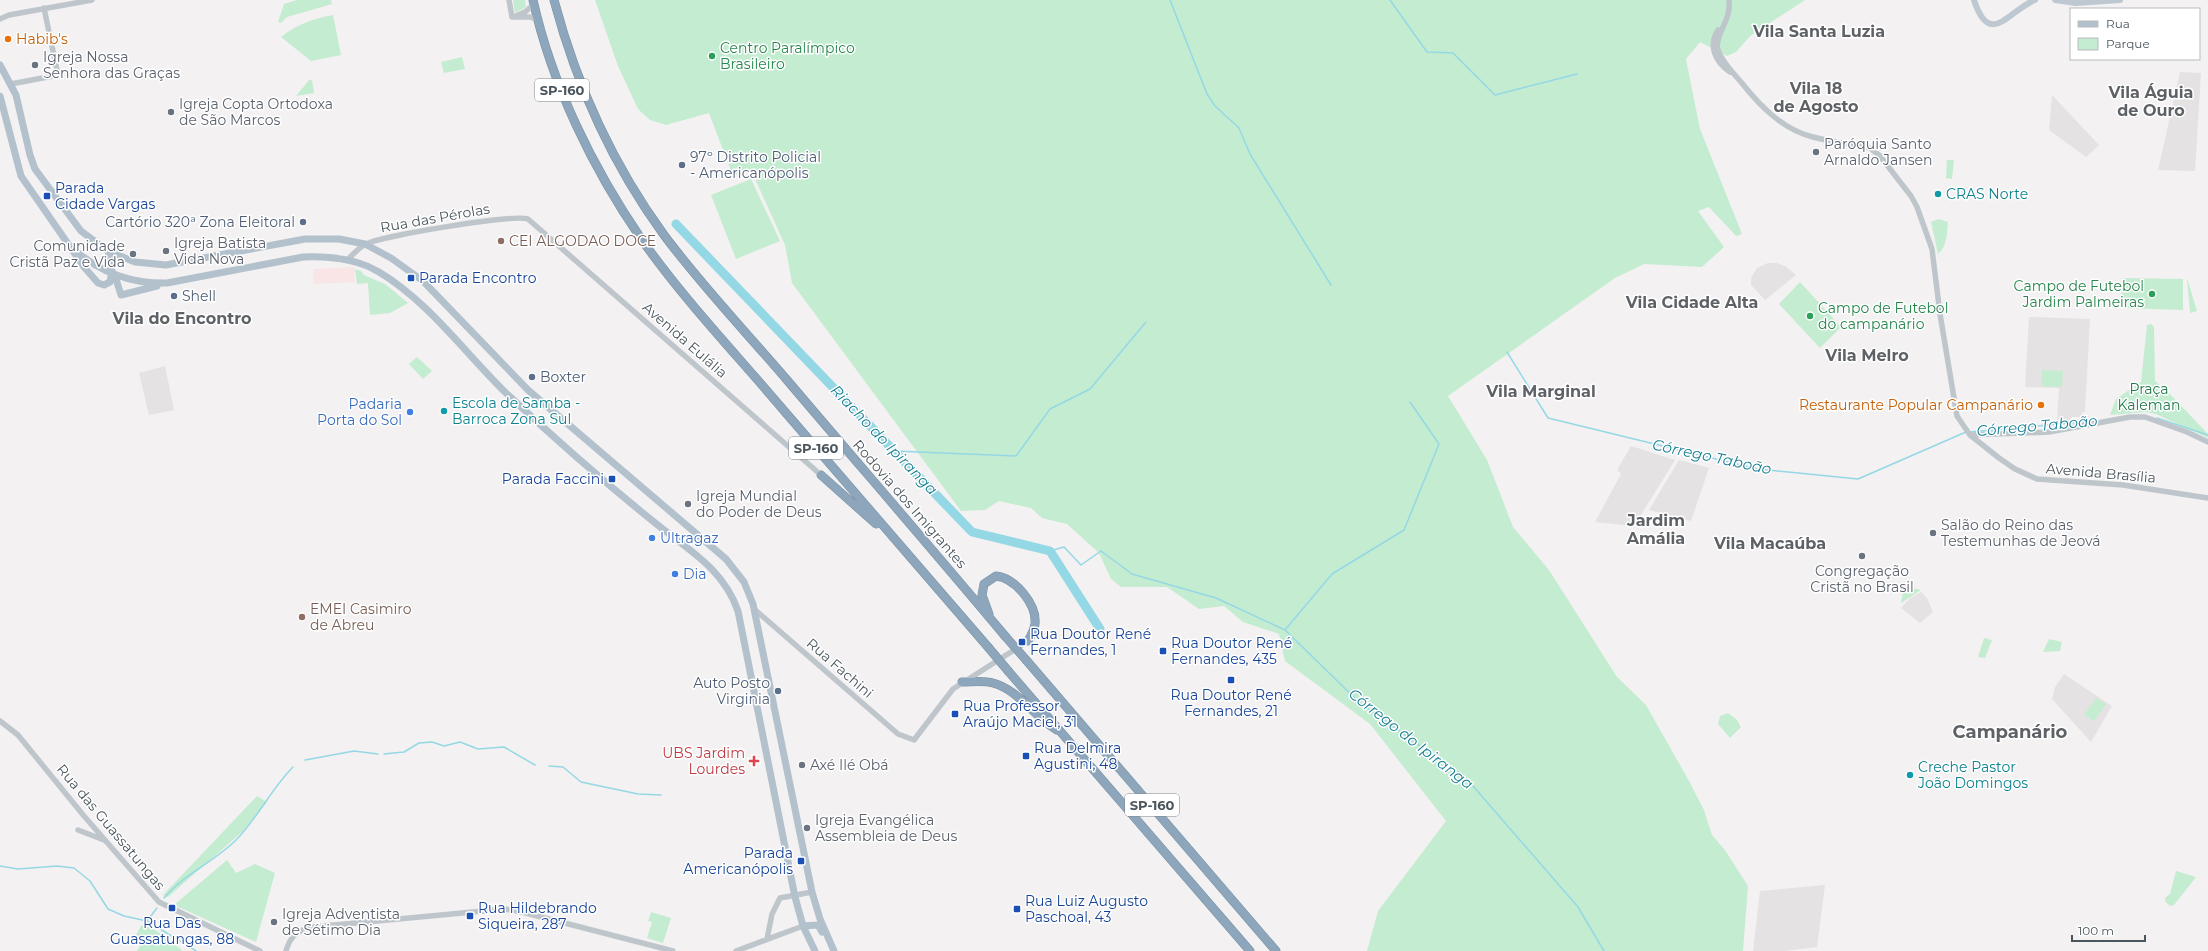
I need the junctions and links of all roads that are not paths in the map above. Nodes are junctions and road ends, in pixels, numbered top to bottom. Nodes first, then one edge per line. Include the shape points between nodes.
1 (92, 0) edge
2 (509, 0) edge
3 (1729, 0) edge
4 (1974, 0) edge
5 (2035, 0) edge
6 (2055, 0) edge
7 (2120, 0) edge
8 (533, 2) edge
9 (555, 2) edge
10 (44, 8) junction
11 (512, 17) junction
12 (0, 19) edge
13 (538, 20) junction
14 (0, 65) edge
15 (11, 84) junction
16 (0, 96) edge
17 (532, 222) joint
18 (366, 244) junction
19 (70, 246) junction
20 (108, 251) junction
21 (347, 260) junction
22 (114, 275) junction
23 (167, 283) junction
24 (2184, 432) junction
25 (1970, 435) junction
26 (2208, 442) edge
27 (2208, 447) edge
28 (821, 475) joint
29 (2208, 498) edge
30 (899, 544) junction
31 (754, 608) junction
32 (989, 616) junction
33 (1028, 641) joint
34 (962, 682) junction
35 (0, 721) edge
36 (1062, 733) junction
37 (78, 830) dead end
38 (105, 840) junction
39 (812, 892) junction
40 (795, 897) junction
41 (770, 924) junction
42 (803, 926) junction
43 (779, 934) junction
44 (767, 939) junction
45 (830, 944) junction
46 (260, 951) edge
47 (286, 951) edge
48 (673, 951) edge
49 (736, 951) edge
50 (815, 951) edge
51 (834, 951) edge
52 (1250, 951) edge
53 (1276, 951) edge

1 - 10 street
2 - 11 street
3 - 25 street, Avenida Brasília via 1728,19 1719,36 1717,47 1757,102 1768,113 1796,131 1813,137 1870,148 1896,174 1917,208 1934,259 1940,314 1958,416
4 - 5 main road via 1982,18 1987,23 1996,24
6 - 7 main road via 2076,3
8 - 11 street via 525,12
8 - 13 highway, SP-160
9 - 32 highway, Rodovia dos Imigrantes / SP-160 via 574,66 602,132 664,235
10 - 12 street
10 - 15 street via 58,75
11 - 13 street via 530,17
13 - 30 highway, SP-160 via 557,79 582,135 602,175 643,241 706,319
14 - 15 main road
15 - 20 main road via 35,169 81,231
16 - 19 main road via 21,176
17 - 18 street, Rua das Pérolas via 523,217 489,220 390,237
17 - 28 street, Avenida Eulália
18 - 20 main road via 339,239 305,239 166,265 135,262
18 - 21 street, Rua das Pérolas
18 - 31 main road via 423,281 528,390 717,550 744,582
19 - 22 main road via 90,263
19 - 22 main road via 98,283 107,284
20 - 22 main road
21 - 23 main road via 322,256 303,257
21 - 40 main road via 379,272 410,295 507,393 626,500 713,569 723,580 738,611
22 - 23 main road via 141,282
22 - 23 main road via 121,295
24 - 25 street via 2160,421 2130,417 2049,432
24 - 26 street
24 - 27 street
25 - 29 street, Avenida Brasília via 2015,469 2038,479 2123,485
28 - 30 highway
30 - 36 highway, SP-160, bridge
31 - 34 street, Rua Fachini via 890,727 914,740 947,695
31 - 39 main road
32 - 33 highway via 982,595 984,584 996,576 1010,580 1025,597 1034,614 1034,629
32 - 53 highway, Rodovia dos Imigrantes / SP-160, bridge
33 - 34 street
34 - 36 highway via 981,681 1002,687 1017,697 1045,724
35 - 38 street, Rua das Guassatungas via 18,735
36 - 52 highway, SP-160
37 - 38 street
38 - 46 street, Rua das Guassatungas via 159,902
39 - 40 street
39 - 45 main road
40 - 41 street via 780,898
40 - 42 main road
41 - 43 street
41 - 44 street
42 - 43 street
42 - 45 main road via 818,925
42 - 50 main road
43 - 44 street
44 - 49 street
45 - 51 main road
47 - 48 street via 292,937 309,928 505,909

